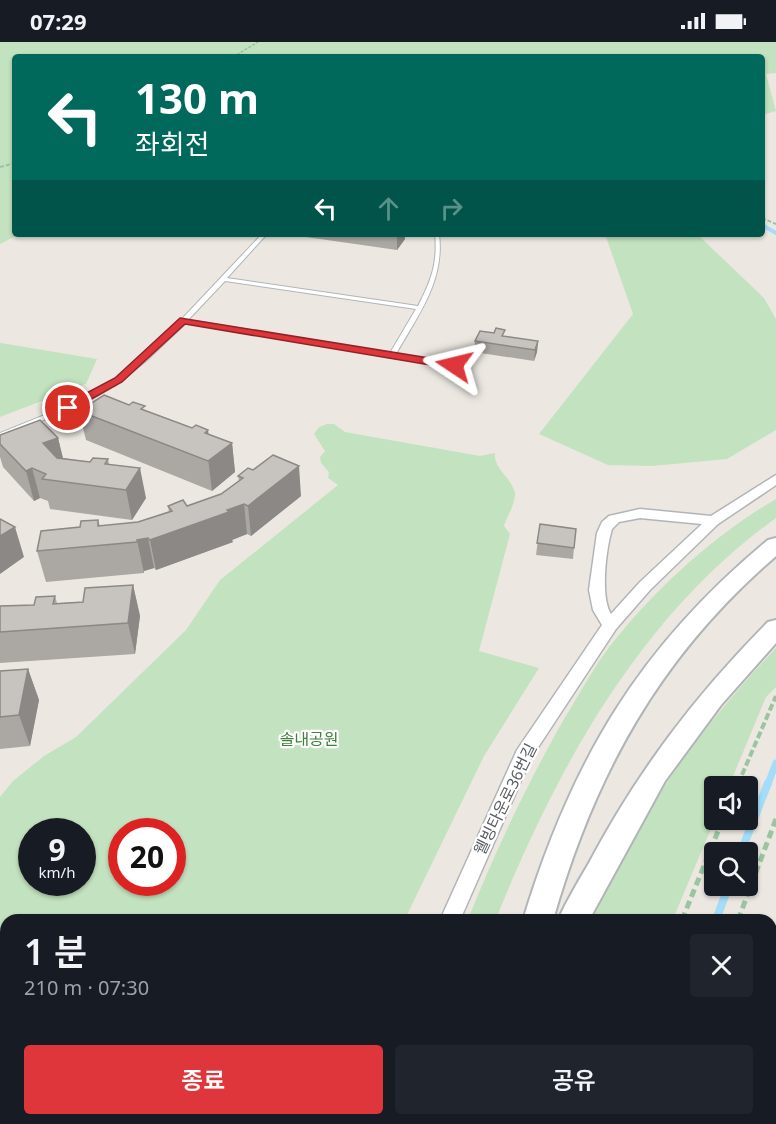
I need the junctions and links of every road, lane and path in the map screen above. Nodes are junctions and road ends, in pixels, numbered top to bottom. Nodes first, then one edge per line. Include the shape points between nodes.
1 (258, 42) edge
2 (238, 54) edge
3 (262, 237) edge
4 (438, 237) edge
5 (223, 279) junction
6 (418, 308) junction
7 (183, 321) junction
8 (392, 354) junction
9 (454, 365) dead end
10 (0, 435) edge
11 (776, 479) edge
12 (713, 521) junction
13 (776, 545) edge
14 (610, 625) junction
15 (776, 628) edge
16 (776, 696) edge
17 (741, 776) edge
18 (776, 819) edge
19 (758, 861) edge
20 (704, 865) edge
21 (744, 896) edge
22 (453, 914) edge
23 (539, 914) edge
24 (576, 914) edge
25 (684, 914) edge
26 (740, 914) edge

1 - 2 path
3 - 5 lane
4 - 6 lane via 440,251 435,273
5 - 6 lane
5 - 7 lane
6 - 8 lane
7 - 8 lane
7 - 10 lane via 136,366 95,395
8 - 9 lane
11 - 12 street, 웰빙타운로36번길
12 - 14 street, 웰빙타운로36번길
12 - 14 street via 630,513 616,516 606,525 597,609
13 - 23 main road via 752,563 692,624 638,694 590,780 548,879
14 - 22 street, 웰빙타운로36번길 via 523,755
15 - 24 main road via 727,679 678,741 624,826
16 - 17 path
18 - 19 path
20 - 25 path
21 - 26 path

